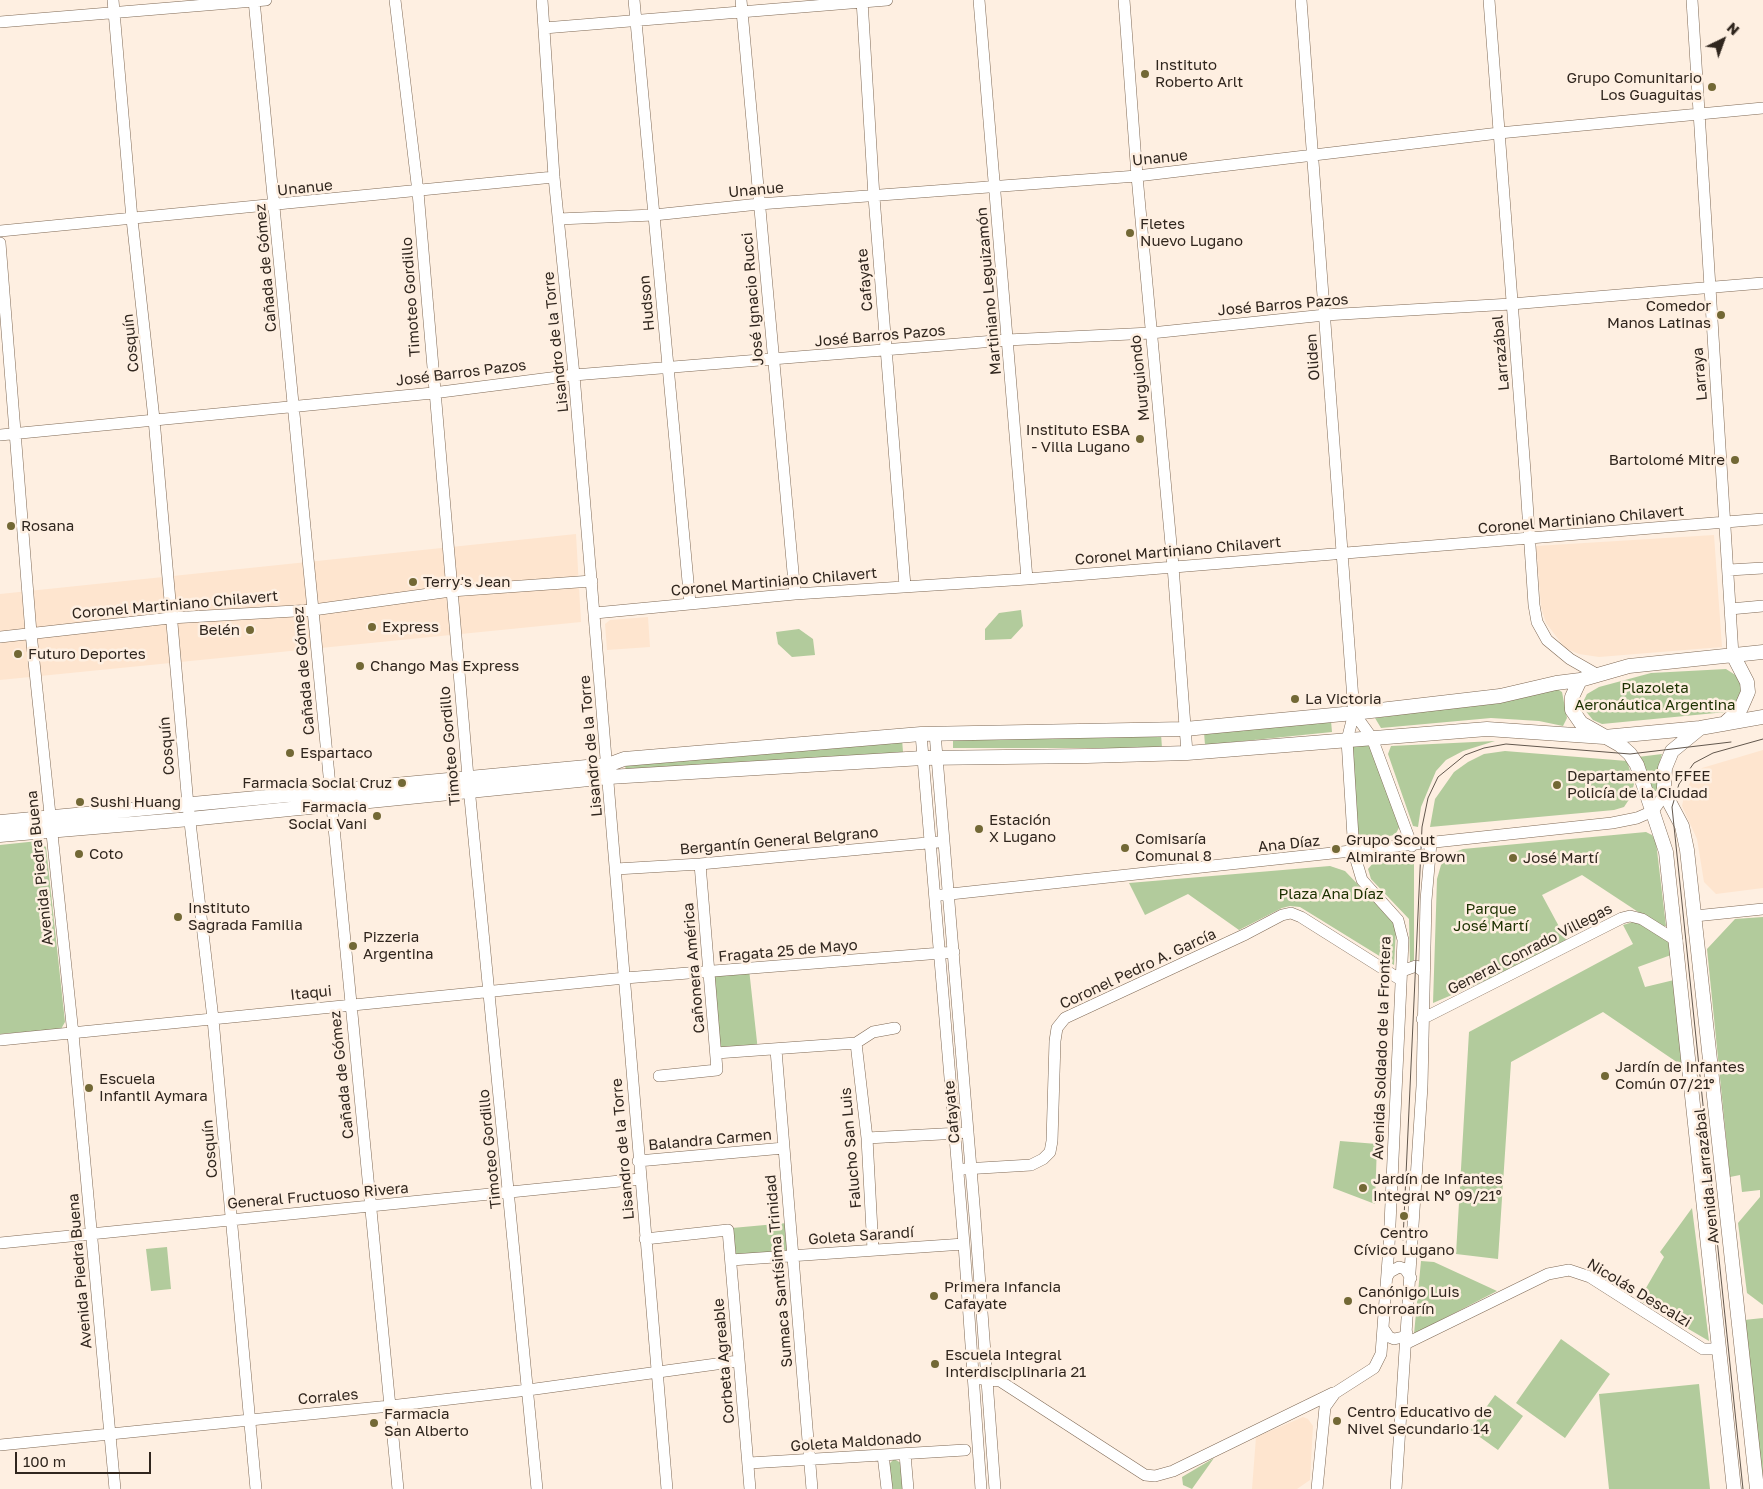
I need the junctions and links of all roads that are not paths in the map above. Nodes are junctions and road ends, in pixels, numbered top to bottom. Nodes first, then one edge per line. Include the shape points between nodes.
1 (113, 0) edge
2 (258, 0) edge
3 (395, 0) edge
4 (542, 0) edge
5 (634, 0) edge
6 (741, 0) edge
7 (887, 0) edge
8 (979, 0) edge
9 (1124, 0) edge
10 (1301, 0) edge
11 (1488, 0) edge
12 (1692, 0) edge
13 (862, 1) edge
14 (114, 14) junction
15 (742, 14) junction
16 (0, 22) edge
17 (636, 22) junction
18 (544, 28) junction
19 (1763, 108) edge
20 (1701, 115) junction
21 (1499, 133) junction
22 (1313, 156) junction
23 (1137, 176) junction
24 (554, 177) junction
25 (996, 188) junction
26 (418, 192) junction
27 (874, 197) junction
28 (759, 204) junction
29 (275, 206) junction
30 (654, 215) junction
31 (132, 218) junction
32 (558, 219) junction
33 (0, 231) edge
34 (0, 243) edge
35 (1763, 283) edge
36 (1709, 288) junction
37 (1511, 304) junction
38 (1326, 315) junction
39 (1150, 333) junction
40 (1007, 340) junction
41 (886, 350) junction
42 (774, 359) junction
43 (667, 368) junction
44 (574, 375) junction
45 (433, 393) junction
46 (293, 406) junction
47 (154, 419) junction
48 (15, 433) junction
49 (0, 434) edge
50 (1763, 519) edge
51 (1726, 522) junction
52 (1529, 539) junction
53 (1342, 552) junction
54 (1173, 566) junction
55 (1763, 568) edge
56 (1729, 570) junction
57 (1027, 579) junction
58 (592, 581) junction
59 (905, 586) junction
60 (451, 591) junction
61 (796, 594) junction
62 (690, 603) junction
63 (1763, 606) edge
64 (1730, 609) junction
65 (314, 610) junction
66 (595, 612) junction
67 (170, 618) junction
68 (31, 633) junction
69 (0, 637) edge
70 (1763, 652) edge
71 (1733, 655) junction
72 (1598, 674) junction
73 (1580, 680) junction
74 (1354, 713) junction
75 (1763, 717) edge
76 (1724, 725) junction
77 (1700, 728) junction
78 (1185, 729) junction
79 (935, 733) junction
80 (921, 734) junction
81 (1604, 737) junction
82 (1372, 738) junction
83 (1347, 740) junction
84 (1187, 752) junction
85 (930, 757) junction
86 (608, 771) junction
87 (469, 784) junction
88 (330, 790) junction
89 (1665, 794) junction
90 (330, 805) junction
91 (1653, 811) junction
92 (189, 812) junction
93 (0, 822) edge
94 (51, 824) junction
95 (0, 835) edge
96 (944, 842) junction
97 (930, 843) junction
98 (1431, 843) junction
99 (1412, 846) junction
100 (1354, 853) junction
101 (700, 864) junction
102 (616, 869) junction
103 (949, 894) junction
104 (935, 896) junction
105 (1763, 909) edge
106 (1695, 916) junction
107 (1677, 941) junction
108 (954, 952) junction
109 (940, 953) junction
110 (708, 972) junction
111 (1424, 972) junction
112 (1402, 976) junction
113 (625, 978) junction
114 (1703, 987) junction
115 (1681, 989) junction
116 (490, 991) junction
117 (350, 1004) junction
118 (213, 1019) junction
119 (1422, 1019) junction
120 (894, 1028) dead end
121 (73, 1034) junction
122 (0, 1040) edge
123 (856, 1043) junction
124 (776, 1050) junction
125 (716, 1053) junction
126 (659, 1076) dead end
127 (968, 1132) junction
128 (954, 1133) junction
129 (867, 1138) junction
130 (784, 1148) junction
131 (638, 1161) junction
132 (971, 1168) junction
133 (958, 1169) junction
134 (640, 1179) junction
135 (510, 1192) junction
136 (371, 1206) junction
137 (231, 1219) junction
138 (92, 1234) junction
139 (646, 1239) junction
140 (0, 1243) edge
141 (964, 1244) junction
142 (873, 1250) junction
143 (794, 1256) junction
144 (731, 1260) junction
145 (1387, 1276) junction
146 (1411, 1278) junction
147 (1737, 1305) junction
148 (1716, 1307) junction
149 (1383, 1328) junction
150 (1407, 1338) junction
151 (1719, 1345) junction
152 (738, 1361) junction
153 (658, 1371) junction
154 (986, 1378) junction
155 (973, 1379) junction
156 (528, 1390) junction
157 (1335, 1393) junction
158 (390, 1406) junction
159 (250, 1419) junction
160 (110, 1432) junction
161 (0, 1444) edge
162 (965, 1450) dead end
163 (905, 1454) junction
164 (883, 1455) junction
165 (810, 1460) junction
166 (749, 1463) junction
167 (115, 1489) edge
168 (256, 1489) edge
169 (398, 1489) edge
170 (537, 1489) edge
171 (667, 1489) edge
172 (750, 1489) edge
173 (812, 1489) edge
174 (887, 1489) edge
175 (908, 1489) edge
176 (981, 1489) edge
177 (995, 1489) edge
178 (1317, 1489) edge
179 (1396, 1489) edge
180 (1734, 1489) edge
181 (1757, 1489) edge

1 - 14 street, Cosquín
2 - 14 street
2 - 29 street, Cañada de Gómez
3 - 26 street, Timoteo Gordillo
4 - 18 street, Lisandro de la Torre
5 - 17 street, Hudson
6 - 15 street, José Ignacio Rucci
7 - 13 street
8 - 25 street, Martiniano Leguizamón
9 - 23 street, Murguiondo
10 - 22 street, Oliden
11 - 21 street, Larrazábal
12 - 20 street, Larraya
13 - 15 street
13 - 27 street, Cafayate
14 - 16 street
14 - 31 street, Cosquín
15 - 17 street
15 - 28 street, José Ignacio Rucci
17 - 18 street
17 - 30 street, Hudson
18 - 24 street, Lisandro de la Torre
19 - 20 street, Unanue
20 - 21 street, Unanue
20 - 36 street, Larraya
21 - 22 street, Unanue
21 - 37 street, Larrazábal
22 - 23 street, Unanue
22 - 38 street, Oliden
23 - 25 street, Unanue
23 - 39 street, Murguiondo
24 - 26 street, Unanue
24 - 32 street, Lisandro de la Torre
25 - 27 street, Unanue
25 - 40 street, Martiniano Leguizamón
26 - 29 street, Unanue
26 - 45 street, Timoteo Gordillo
27 - 28 street, Unanue
27 - 41 street, Cafayate
28 - 30 street, Unanue
28 - 42 street, José Ignacio Rucci
29 - 31 street, Unanue
29 - 46 street, Cañada de Gómez
30 - 32 street, Unanue
30 - 43 street, Hudson
31 - 33 street, Unanue
31 - 47 street, Cosquín
32 - 44 street, Lisandro de la Torre
34 - 48 street, Avenida Piedra Buena
35 - 36 street, José Barros Pazos
36 - 37 street, José Barros Pazos
36 - 51 street, Larraya
37 - 38 street, José Barros Pazos
37 - 52 street, Larrazábal
38 - 39 street, José Barros Pazos
38 - 53 street, Oliden
39 - 40 street, José Barros Pazos
39 - 54 street, Murguiondo
40 - 41 street, José Barros Pazos
40 - 57 street, Martiniano Leguizamón
41 - 42 street, José Barros Pazos
41 - 59 street, Cafayate
42 - 43 street, José Barros Pazos
42 - 61 street, José Ignacio Rucci
43 - 44 street, José Barros Pazos
43 - 62 street, Hudson
44 - 45 street, José Barros Pazos
44 - 58 street, Lisandro de la Torre
45 - 46 street, José Barros Pazos
45 - 60 street, Timoteo Gordillo
46 - 47 street, José Barros Pazos
46 - 65 street, Cañada de Gómez
47 - 48 street, José Barros Pazos
47 - 67 street, Cosquín
48 - 49 street, José Barros Pazos
48 - 68 street, Avenida Piedra Buena
50 - 51 street, Coronel Martiniano Chilavert
51 - 52 street, Coronel Martiniano Chilavert
51 - 56 street, Larraya
52 - 53 street, Coronel Martiniano Chilavert
52 - 72 street, Larrazábal via 1534,605 1541,631 1561,653
53 - 54 street, Coronel Martiniano Chilavert
53 - 74 street, Oliden
54 - 57 street, Coronel Martiniano Chilavert
54 - 78 street, Murguiondo
55 - 56 street
56 - 64 street, Larraya
57 - 59 street, Coronel Martiniano Chilavert
58 - 60 street, Coronel Martiniano Chilavert
58 - 66 street, Lisandro de la Torre
59 - 61 street, Coronel Martiniano Chilavert
60 - 65 street, Coronel Martiniano Chilavert
60 - 87 street, Timoteo Gordillo
61 - 62 street, Coronel Martiniano Chilavert
62 - 66 street, Coronel Martiniano Chilavert
63 - 64 street
64 - 71 street, Larraya
65 - 67 street, Coronel Martiniano Chilavert
65 - 88 street, Cañada de Gómez
66 - 86 street, Lisandro de la Torre
67 - 68 street, Coronel Martiniano Chilavert
67 - 92 street, Cosquín
68 - 69 street, Coronel Martiniano Chilavert
68 - 94 street, Avenida Piedra Buena
70 - 71 main road
71 - 72 main road via 1645,664
71 - 76 main road via 1747,682 1748,692 1741,708
72 - 73 main road
73 - 74 main road via 1500,696
73 - 81 main road, Avenida Larrazábal via 1572,697 1572,710 1581,723
74 - 78 main road
74 - 82 street
74 - 83 street, Avenida Soldado de la Frontera
75 - 76 main road
76 - 77 main road
77 - 81 main road
77 - 89 main road, Avenida Larrazábal via 1672,751 1665,768
78 - 79 main road
78 - 84 street, Murguiondo
79 - 80 main road
79 - 85 street, Cafayate
80 - 85 street, Cafayate
80 - 86 main road via 624,759
81 - 82 main road via 1487,729
81 - 91 main road, Avenida Larrazábal via 1620,744 1630,754
82 - 83 main road
82 - 99 street
83 - 84 main road
83 - 100 street, Avenida Soldado de la Frontera
84 - 85 main road
85 - 86 main road
85 - 96 street, Cafayate
85 - 97 street, Cafayate
86 - 87 main road
86 - 102 street, Lisandro de la Torre
87 - 88 main road
87 - 90 main road
87 - 116 street, Timoteo Gordillo
88 - 90 street, Cañada de Gómez
88 - 92 main road
89 - 91 street
89 - 106 main road, Avenida Larrazábal via 1685,835
90 - 92 main road
90 - 117 street, Cañada de Gómez
91 - 98 street, Ana Díaz via 1612,823
91 - 107 main road, Avenida Larrazábal via 1666,852
92 - 94 main road
92 - 118 street, Cosquín
93 - 94 main road
94 - 95 main road
94 - 121 street, Avenida Piedra Buena
96 - 97 street, Bergantín General Belgrano
96 - 103 street, Cafayate
97 - 101 street, Bergantín General Belgrano
97 - 104 street, Cafayate
98 - 99 street, Ana Díaz
98 - 111 street
99 - 100 street, Ana Díaz
100 - 103 street, Ana Díaz
100 - 112 street, Avenida Soldado de la Frontera via 1362,880 1385,903 1401,926
101 - 102 street, Bergantín General Belgrano
101 - 110 street, Cañonera América
102 - 113 street, Lisandro de la Torre
103 - 104 street, Ana Díaz
103 - 108 street, Cafayate
104 - 109 street, Cafayate
105 - 106 street
106 - 114 main road, Avenida Larrazábal
107 - 115 main road, Avenida Larrazábal
107 - 119 street, General Conrado Villegas via 1642,919 1622,918
108 - 109 street, Fragata 25 de Mayo
108 - 127 street, Cafayate
109 - 110 street, Fragata 25 de Mayo
109 - 128 street, Cafayate
110 - 113 street, Fragata 25 de Mayo
110 - 125 street, Cañonera América
111 - 112 street via 1416,966
111 - 119 street
112 - 132 street, Coronel Pedro A. García via 1301,917 1291,913 1282,915 1065,1018 1057,1028 1055,1042 1050,1152 1031,1165
112 - 145 street, Avenida Soldado de la Frontera
113 - 116 street, Itaqui
113 - 131 street, Lisandro de la Torre
114 - 115 main road
114 - 147 main road, Avenida Larrazábal
115 - 148 main road, Avenida Larrazábal
116 - 117 street, Itaqui
116 - 135 street, Timoteo Gordillo
117 - 118 street, Itaqui
117 - 136 street, Cañada de Gómez
118 - 121 street, Itaqui
118 - 137 street, Cosquín
119 - 146 street via 1422,1086
120 - 123 street via 872,1032
121 - 122 street, Itaqui
121 - 138 street, Avenida Piedra Buena
123 - 124 street
123 - 129 street, Falucho San Luis
124 - 125 street
124 - 130 street, Sumaca Santísima Trinidad
125 - 126 street, Cañonera América via 717,1070
127 - 128 street
127 - 132 street, Cafayate
128 - 129 street
128 - 133 street, Cafayate
129 - 142 street, Falucho San Luis
130 - 131 street, Balandra Carmen
130 - 143 street, Sumaca Santísima Trinidad
131 - 134 street, Lisandro de la Torre
132 - 133 street, Coronel Pedro A. García
132 - 154 street, Cafayate
133 - 141 street, Cafayate
134 - 135 street, General Fructuoso Rivera
134 - 139 street, Lisandro de la Torre
135 - 136 street, General Fructuoso Rivera
135 - 156 street, Timoteo Gordillo
136 - 137 street, General Fructuoso Rivera
136 - 158 street, Cañada de Gómez
137 - 138 street, General Fructuoso Rivera
137 - 159 street, Cosquín
138 - 140 street, General Fructuoso Rivera
138 - 160 street, Avenida Piedra Buena
139 - 144 street, Corbeta Agreable via 728,1230
139 - 153 street, Lisandro de la Torre
141 - 142 street, Goleta Sarandí
141 - 155 street, Cafayate
142 - 143 street, Goleta Sarandí
143 - 144 street, Goleta Sarandí
143 - 165 street, Sumaca Santísima Trinidad
144 - 152 street, Corbeta Agreable
145 - 146 street via 1399,1267 1405,1269
145 - 149 street, Avenida Soldado de la Frontera
146 - 150 street
147 - 148 main road
147 - 181 main road, Avenida Larrazábal
148 - 151 main road, Avenida Larrazábal
149 - 150 street via 1394,1339
149 - 157 street, Avenida Soldado de la Frontera via 1381,1354 1374,1368
150 - 151 street, Nicolás Descalzi via 1548,1274 1569,1270 1590,1277 1702,1348 1713,1349
150 - 179 street
151 - 180 main road, Avenida Larrazábal
152 - 153 street, Corrales
152 - 166 street, Corbeta Agreable
153 - 156 street, Corrales
153 - 171 street, Lisandro de la Torre
154 - 155 street
154 - 157 street, Avenida Soldado de la Frontera via 1000,1381 1145,1475 1155,1476 1173,1471
154 - 177 street, Cafayate
155 - 176 street, Cafayate
156 - 158 street, Corrales
156 - 170 street, Timoteo Gordillo
157 - 178 street via 1322,1418
158 - 159 street, Corrales
158 - 169 street, Cañada de Gómez
159 - 160 street, Corrales
159 - 168 street, Cosquín
160 - 161 street, Corrales
160 - 167 street, Avenida Piedra Buena
162 - 163 street, Goleta Maldonado
163 - 164 street, Goleta Maldonado
163 - 175 street
164 - 165 street, Goleta Maldonado
164 - 174 street
165 - 166 street, Goleta Maldonado
165 - 173 street, Sumaca Santísima Trinidad
166 - 172 street, Corbeta Agreable

